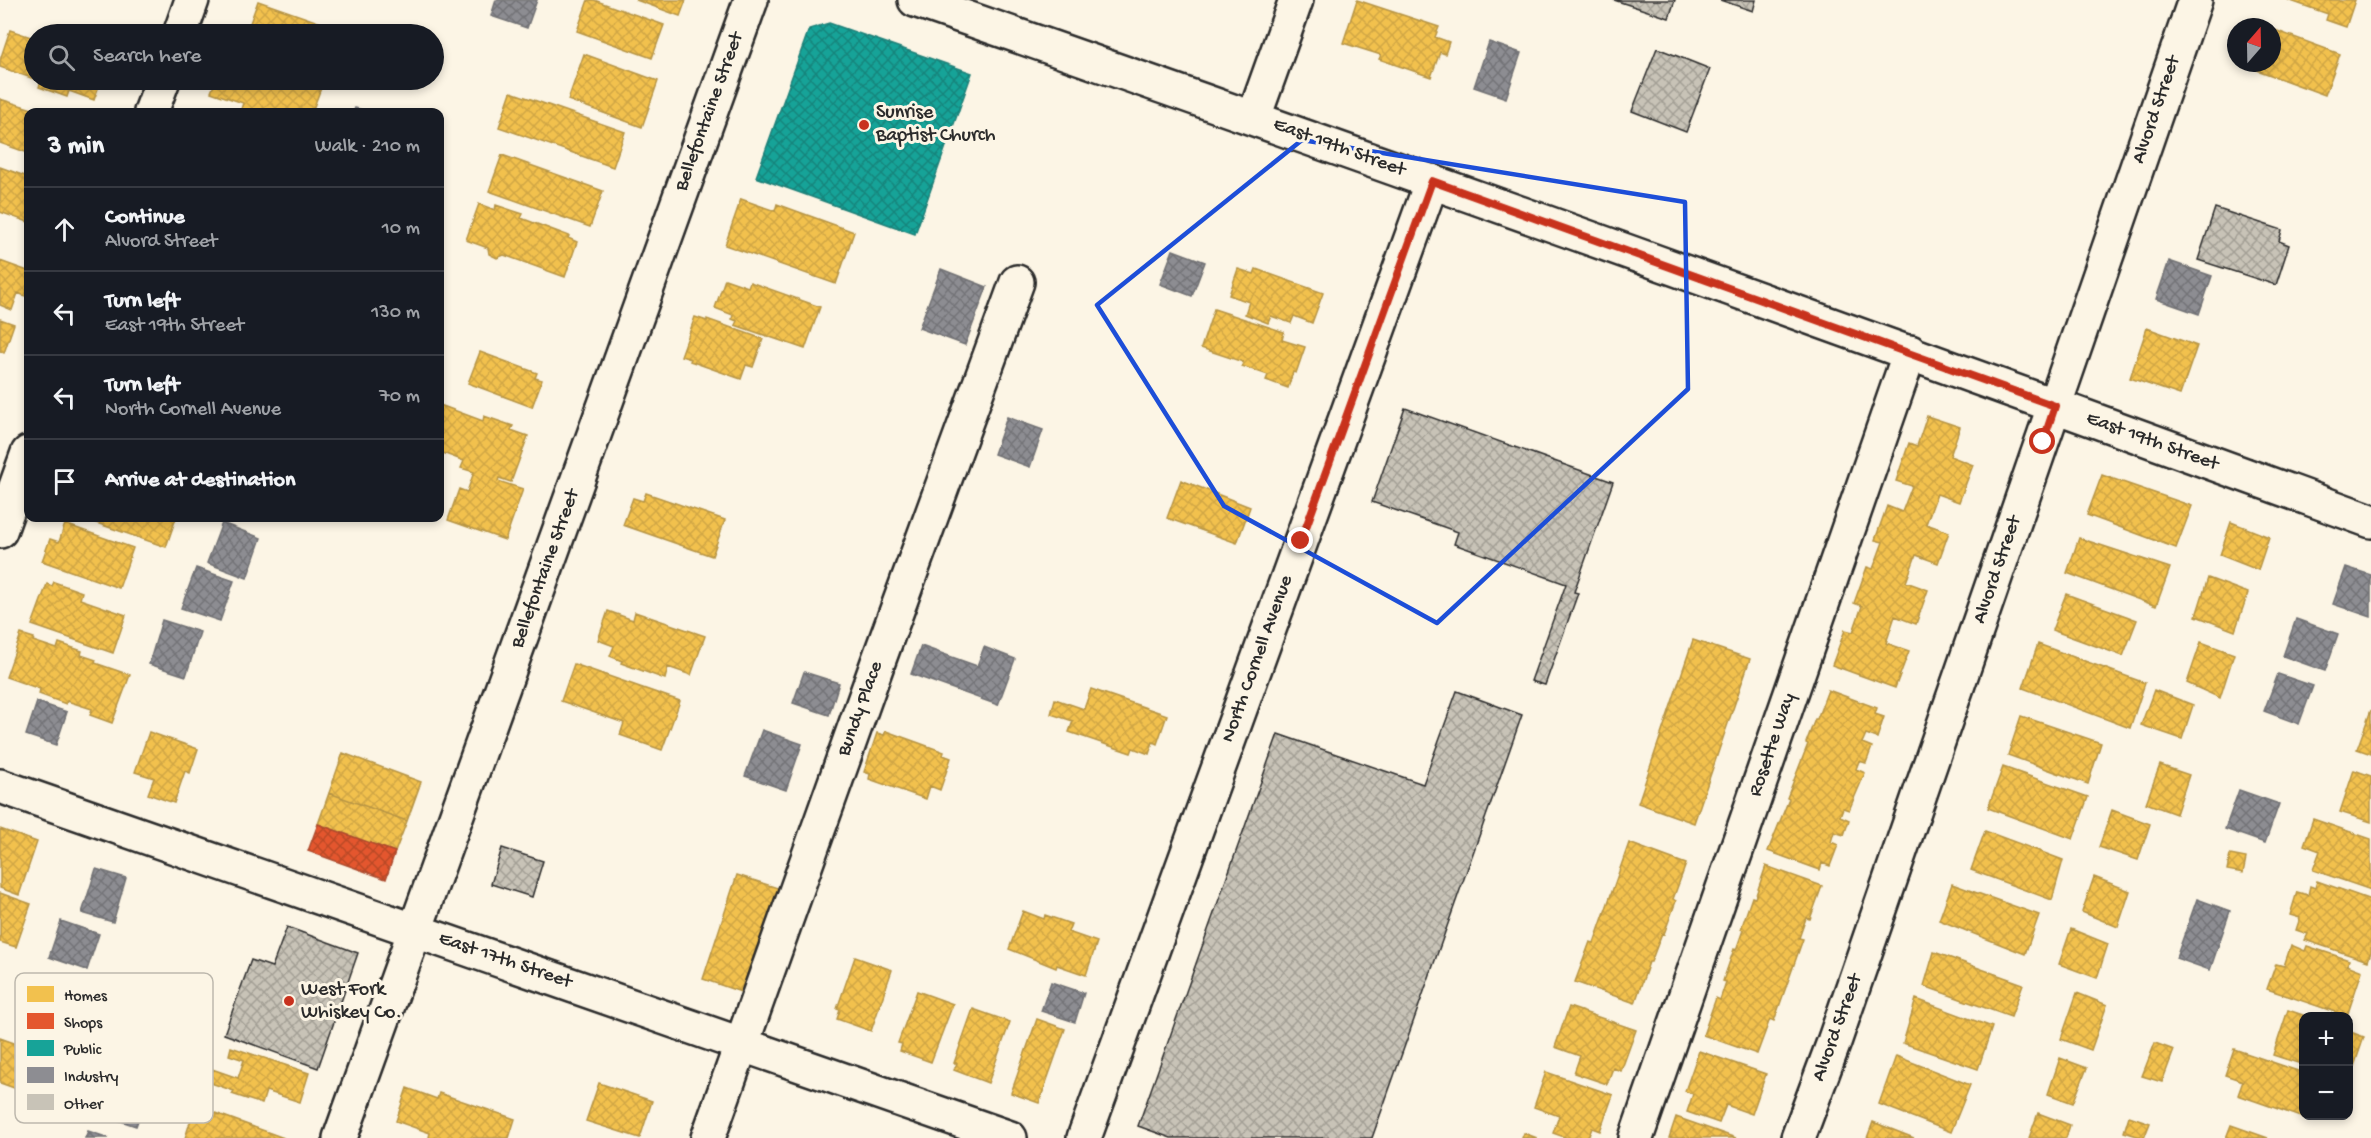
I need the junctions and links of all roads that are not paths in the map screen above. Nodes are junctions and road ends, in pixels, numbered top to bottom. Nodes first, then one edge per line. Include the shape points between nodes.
1 (192, 0) edge
2 (751, 0) edge
3 (915, 0) edge
4 (1296, 0) edge
5 (2195, 0) edge
6 (184, 24) edge
7 (159, 90) edge
8 (152, 108) edge
9 (1254, 117) junction
10 (1432, 181) junction
11 (1017, 282) dead end
12 (1910, 352) junction
13 (2055, 406) junction
14 (24, 464) edge
15 (2371, 521) edge
16 (0, 531) edge
17 (0, 786) edge
18 (415, 930) junction
19 (741, 1044) junction
20 (340, 1138) edge
21 (708, 1138) edge
22 (1010, 1138) edge
23 (1084, 1138) edge
24 (1636, 1138) edge
25 (1798, 1138) edge

1 - 6 street
2 - 18 street, Bellefontaine Street
3 - 9 street, East 19th Street
4 - 9 street
5 - 13 street, Alvord Street
7 - 8 street
9 - 10 street, East 19th Street
10 - 12 street, East 19th Street
10 - 23 street, North Cornell Avenue
11 - 19 street, Bundy Place
12 - 13 street, East 19th Street
12 - 24 street, Rosette Way
13 - 15 street, East 19th Street
13 - 25 street, Alvord Street
14 - 16 street
17 - 18 street, East 17th Street
18 - 19 street, East 17th Street
18 - 20 street, Bellefontaine Street
19 - 21 street, Bundy Place
19 - 22 street, East 17th Street

